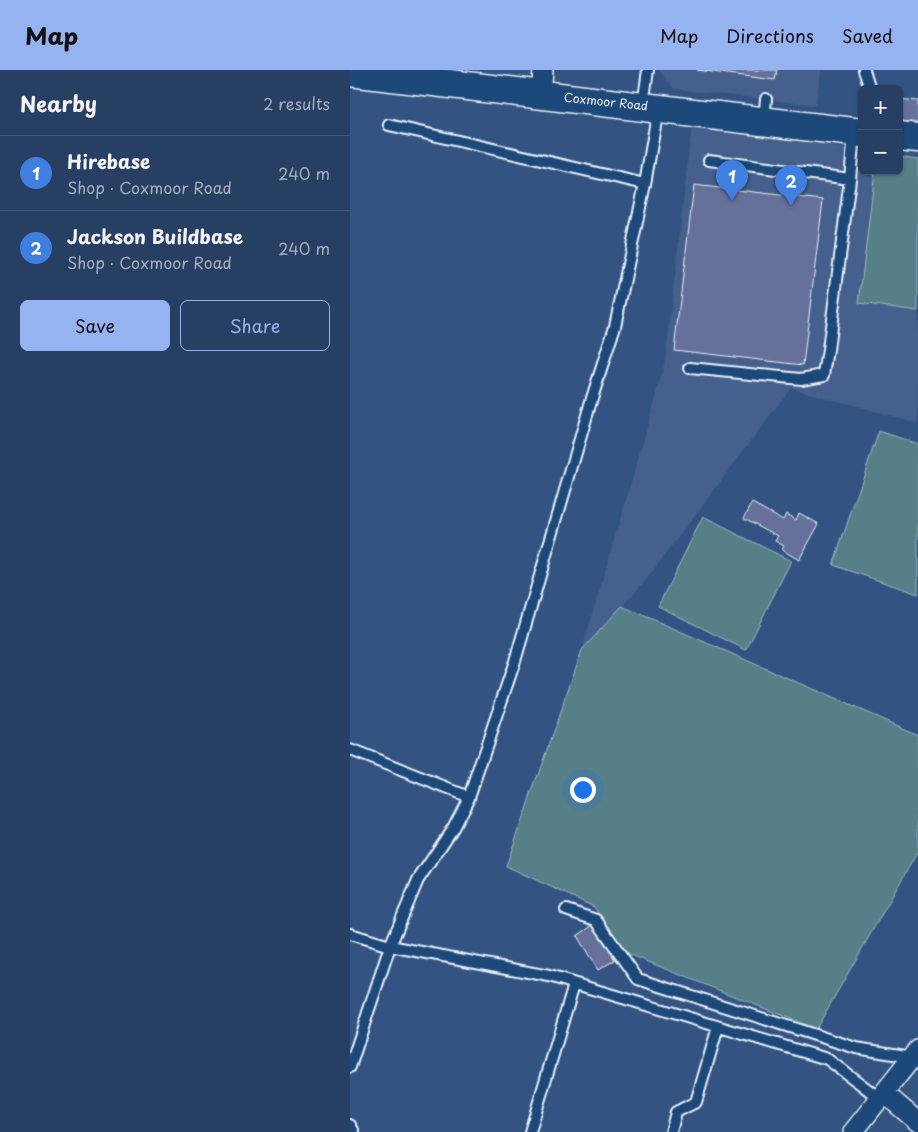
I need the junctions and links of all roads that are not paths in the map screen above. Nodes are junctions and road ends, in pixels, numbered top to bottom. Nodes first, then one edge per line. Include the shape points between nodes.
1 (648, 70) edge
2 (864, 70) edge
3 (358, 72) edge
4 (542, 82) edge
5 (869, 85) edge
6 (651, 107) junction
7 (388, 125) dead end
8 (858, 133) edge
9 (903, 136) edge
10 (918, 138) edge
11 (709, 160) dead end
12 (850, 179) junction
13 (645, 184) junction
14 (690, 368) dead end
15 (350, 750) edge
16 (469, 797) junction
17 (566, 910) dead end
18 (350, 934) edge
19 (390, 946) junction
20 (574, 984) junction
21 (718, 1026) junction
22 (915, 1053) edge
23 (350, 1066) edge
24 (882, 1096) junction
25 (918, 1122) edge
26 (350, 1125) edge
27 (354, 1132) edge
28 (530, 1132) edge
29 (671, 1132) edge
30 (853, 1132) edge

1 - 6 lane
2 - 5 lane
3 - 4 street, Coxmoor Road
4 - 6 street, Coxmoor Road
6 - 8 street, Coxmoor Road via 765,110
6 - 13 lane
7 - 13 lane
8 - 12 lane
9 - 10 street
11 - 12 lane
12 - 14 lane via 824,375 801,379
13 - 16 lane via 615,326 515,660
15 - 16 lane
16 - 19 lane via 453,828 418,880
17 - 22 lane via 596,920 638,979 856,1048
18 - 19 lane
19 - 20 lane via 549,976
19 - 23 lane
20 - 21 lane
20 - 28 lane
21 - 24 lane via 827,1059
21 - 29 lane via 696,1102 676,1112
22 - 24 street
24 - 25 street
24 - 30 street
26 - 27 lane

